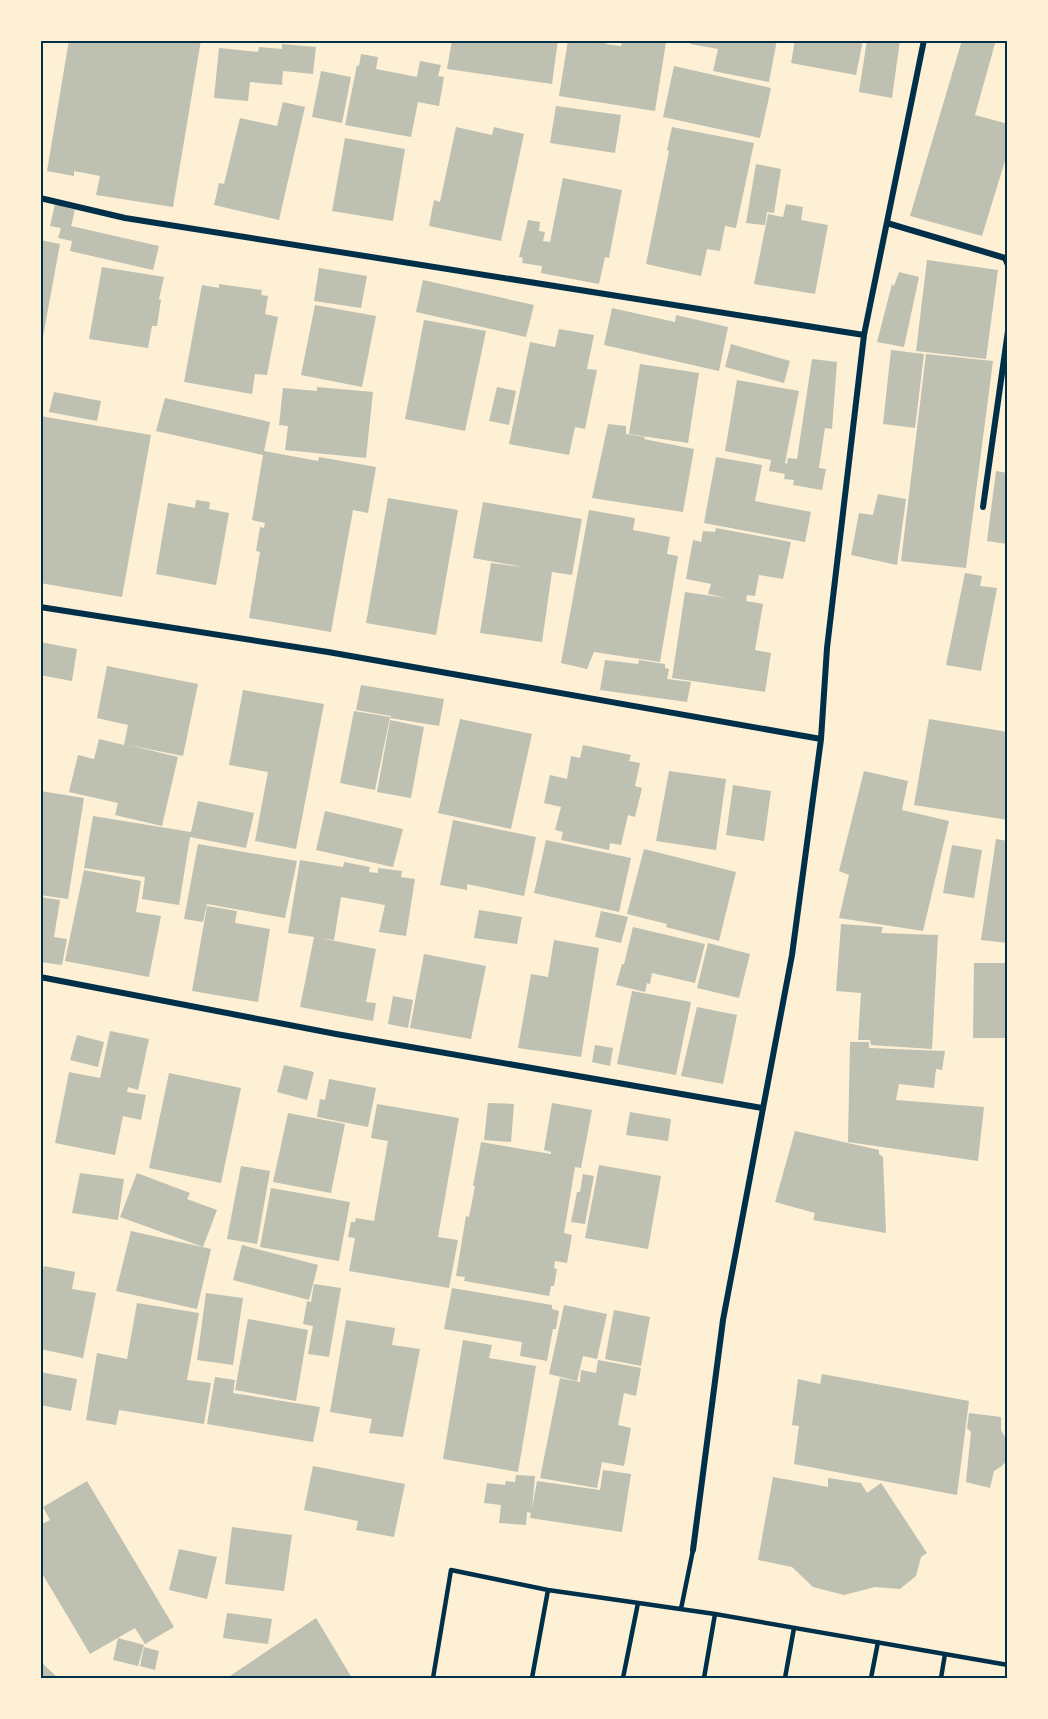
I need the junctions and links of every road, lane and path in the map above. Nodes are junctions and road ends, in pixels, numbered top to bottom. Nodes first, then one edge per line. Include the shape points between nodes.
1 (924, 40) edge
2 (40, 198) edge
3 (887, 223) junction
4 (1008, 265) edge
5 (1008, 331) edge
6 (864, 335) junction
7 (983, 507) dead end
8 (40, 607) edge
9 (821, 739) junction
10 (40, 977) edge
11 (762, 1108) junction
12 (693, 1550) joint
13 (548, 1590) junction
14 (638, 1603) junction
15 (681, 1609) junction
16 (715, 1614) junction
17 (794, 1628) junction
18 (878, 1642) junction
19 (945, 1654) junction
20 (1008, 1665) edge
21 (433, 1678) edge
22 (532, 1678) edge
23 (623, 1678) edge
24 (704, 1678) edge
25 (785, 1678) edge
26 (871, 1678) edge
27 (941, 1678) edge

1 - 3 street
2 - 6 street via 125,218
3 - 4 street via 1005,258
3 - 6 street
5 - 7 street
6 - 9 street via 827,648
8 - 9 street via 339,654
9 - 11 street via 792,955
10 - 11 street via 336,1034
11 - 12 street via 723,1320
12 - 15 lane
13 - 14 lane
13 - 21 lane via 451,1569
13 - 22 lane
14 - 15 lane
14 - 23 lane
15 - 16 lane
16 - 17 lane
16 - 24 lane
17 - 18 lane
17 - 25 lane
18 - 19 lane
18 - 26 lane
19 - 20 lane
19 - 27 lane

